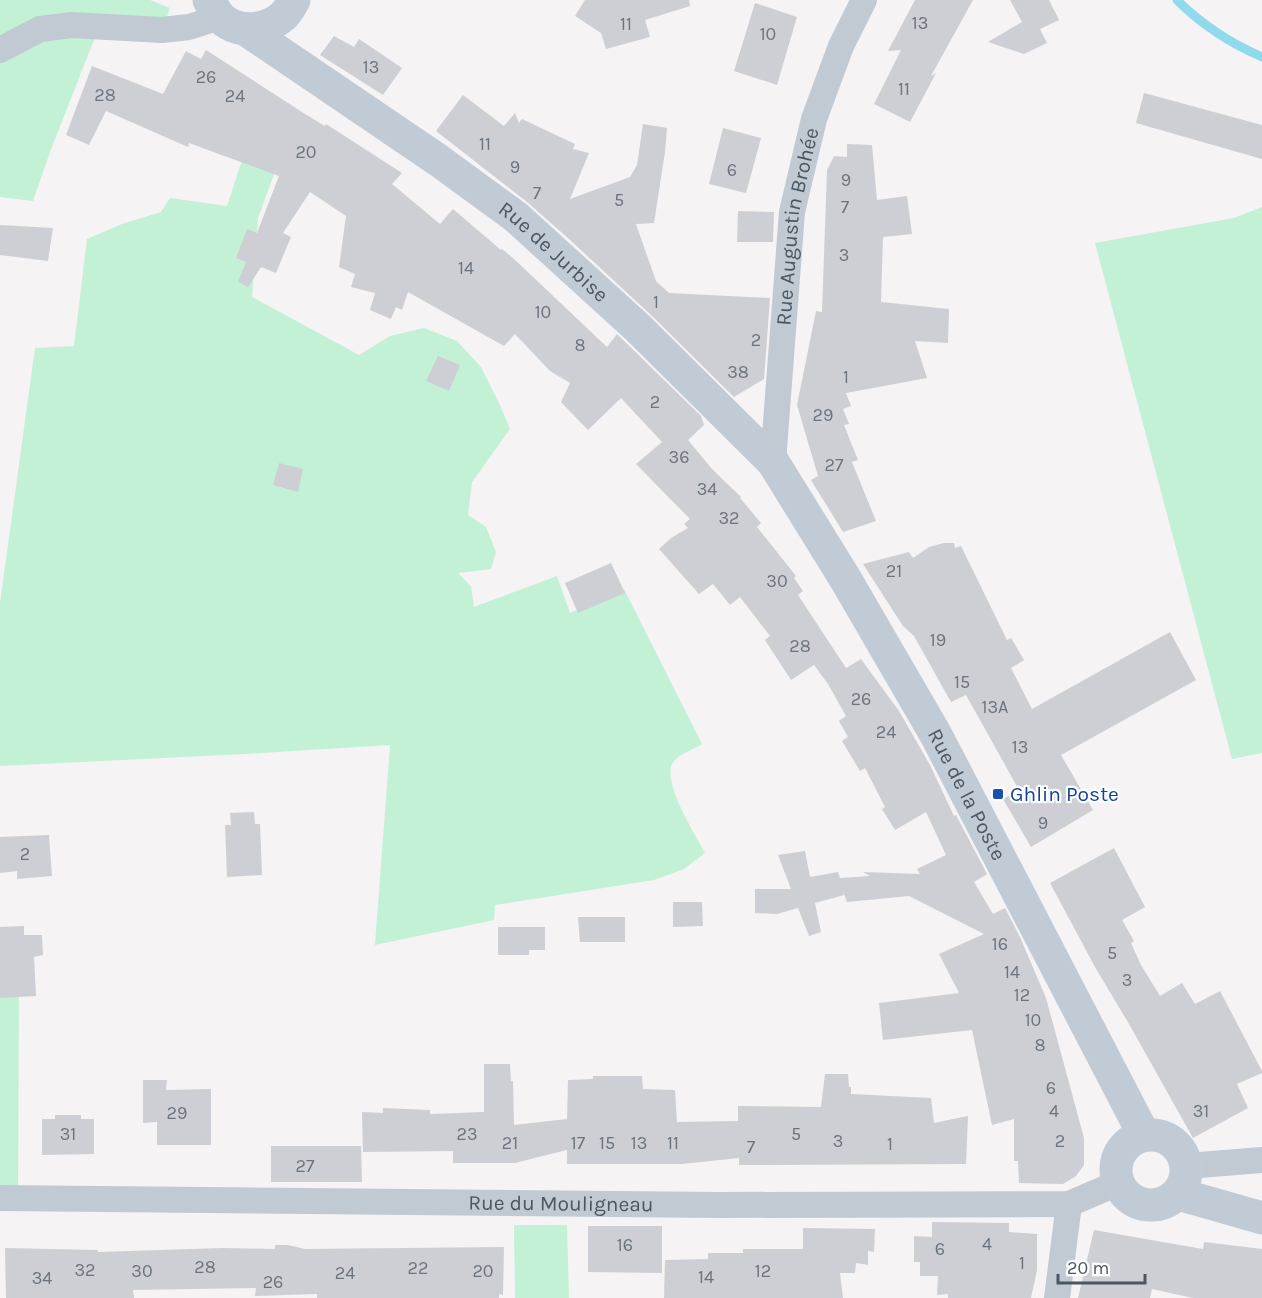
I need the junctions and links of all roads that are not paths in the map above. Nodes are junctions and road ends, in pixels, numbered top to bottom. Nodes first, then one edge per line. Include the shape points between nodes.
1 (294, 0) edge
2 (864, 0) edge
3 (225, 15) edge
4 (0, 50) edge
5 (309, 71) junction
6 (773, 462) junction
7 (1144, 1135) junction
8 (1262, 1160) edge
9 (1183, 1180) junction
10 (1118, 1183) junction
11 (0, 1198) edge
12 (1069, 1204) junction
13 (1262, 1218) edge
14 (1057, 1298) edge

1 - 3 street via 286,14 261,28
1 - 5 street via 292,31
2 - 6 street, Rue Augustin Brohée via 841,46 814,119 792,212
3 - 4 street via 189,27 162,30 72,25 40,29
3 - 5 street, Rue de Jurbise
5 - 6 street, Rue de Jurbise via 516,217 638,328
6 - 7 street, Rue de la Poste via 936,735
7 - 9 street via 1156,1134 1178,1146 1184,1154
7 - 10 street via 1132,1139 1118,1157
8 - 9 street
9 - 10 street via 1160,1204 1148,1205 1134,1201
9 - 13 street
10 - 12 street, Rue du Mouligneau
11 - 12 street, Rue du Mouligneau via 707,1205
12 - 14 street

